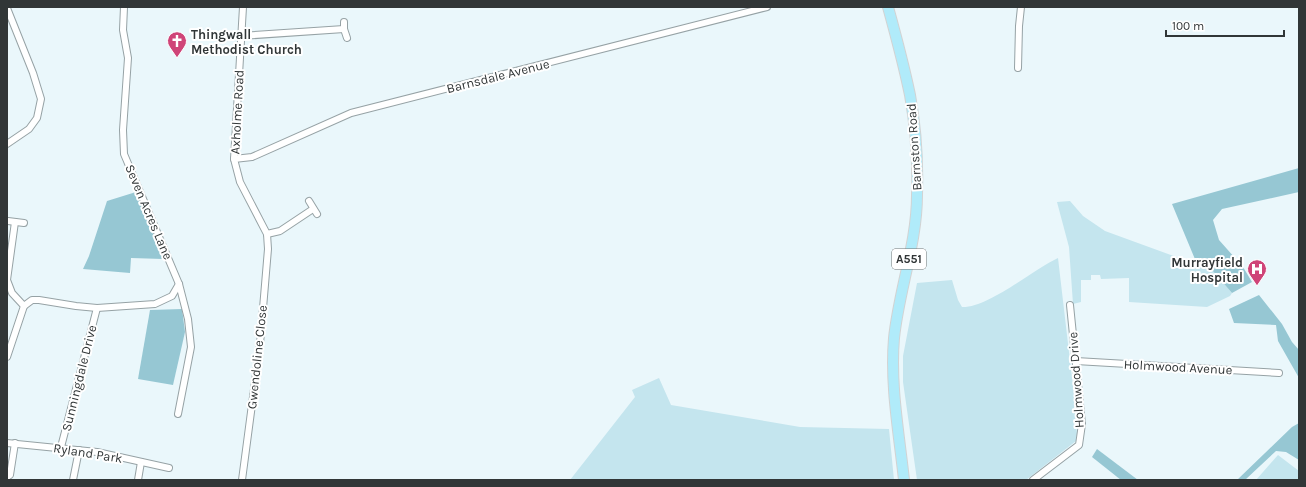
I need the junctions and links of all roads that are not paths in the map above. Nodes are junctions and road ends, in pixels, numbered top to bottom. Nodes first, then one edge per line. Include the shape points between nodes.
1 (124, 7) edge
2 (243, 7) edge
3 (767, 7) edge
4 (888, 7) edge
5 (1021, 7) edge
6 (7, 8) edge
7 (344, 22) dead end
8 (344, 30) junction
9 (241, 36) junction
10 (347, 38) dead end
11 (1018, 68) dead end
12 (7, 144) edge
13 (234, 159) junction
14 (308, 201) dead end
15 (8, 221) edge
16 (15, 222) junction
17 (24, 223) dead end
18 (267, 234) junction
19 (179, 284) junction
20 (1070, 305) dead end
21 (24, 306) junction
22 (97, 308) junction
23 (7, 357) edge
24 (1076, 361) junction
25 (1279, 373) dead end
26 (178, 414) dead end
27 (7, 442) edge
28 (14, 443) junction
29 (61, 448) junction
30 (79, 450) junction
31 (141, 462) junction
32 (169, 468) dead end
33 (10, 477) edge
34 (73, 480) edge
35 (138, 480) edge
36 (242, 480) edge
37 (904, 480) edge
38 (1033, 480) edge

1 - 19 street, Seven Acres Lane via 123,30 128,58 124,154
2 - 9 street, Axholme Road
3 - 13 street, Barnsdale Avenue via 351,113 252,157
4 - 37 main road, Barnston Road / A551 via 910,96 916,152 917,197 912,244 894,337 893,367
5 - 11 street
6 - 12 street via 41,99 37,118 29,129
7 - 8 street
8 - 9 street
8 - 10 street
9 - 13 street, Axholme Road
13 - 18 street, Axholme Road via 240,182
14 - 18 street via 315,212 280,231
15 - 16 street
16 - 17 street
16 - 21 street via 7,280 12,293
18 - 36 street, Gwendoline Close via 260,344
19 - 22 street via 172,296 155,304
19 - 26 street, Seven Acres Lane via 191,347
20 - 24 street, Holmwood Drive
21 - 22 street via 32,300 39,300
21 - 23 street
22 - 29 street, Sunningdale Drive
24 - 25 street, Holmwood Avenue
24 - 38 street, Holmwood Drive via 1082,424 1079,445
27 - 28 street, Ryland Park
28 - 29 street, Ryland Park
28 - 33 street
29 - 30 street, Ryland Park
30 - 31 street, Ryland Park
30 - 34 street
31 - 32 street, Ryland Park
31 - 35 street

